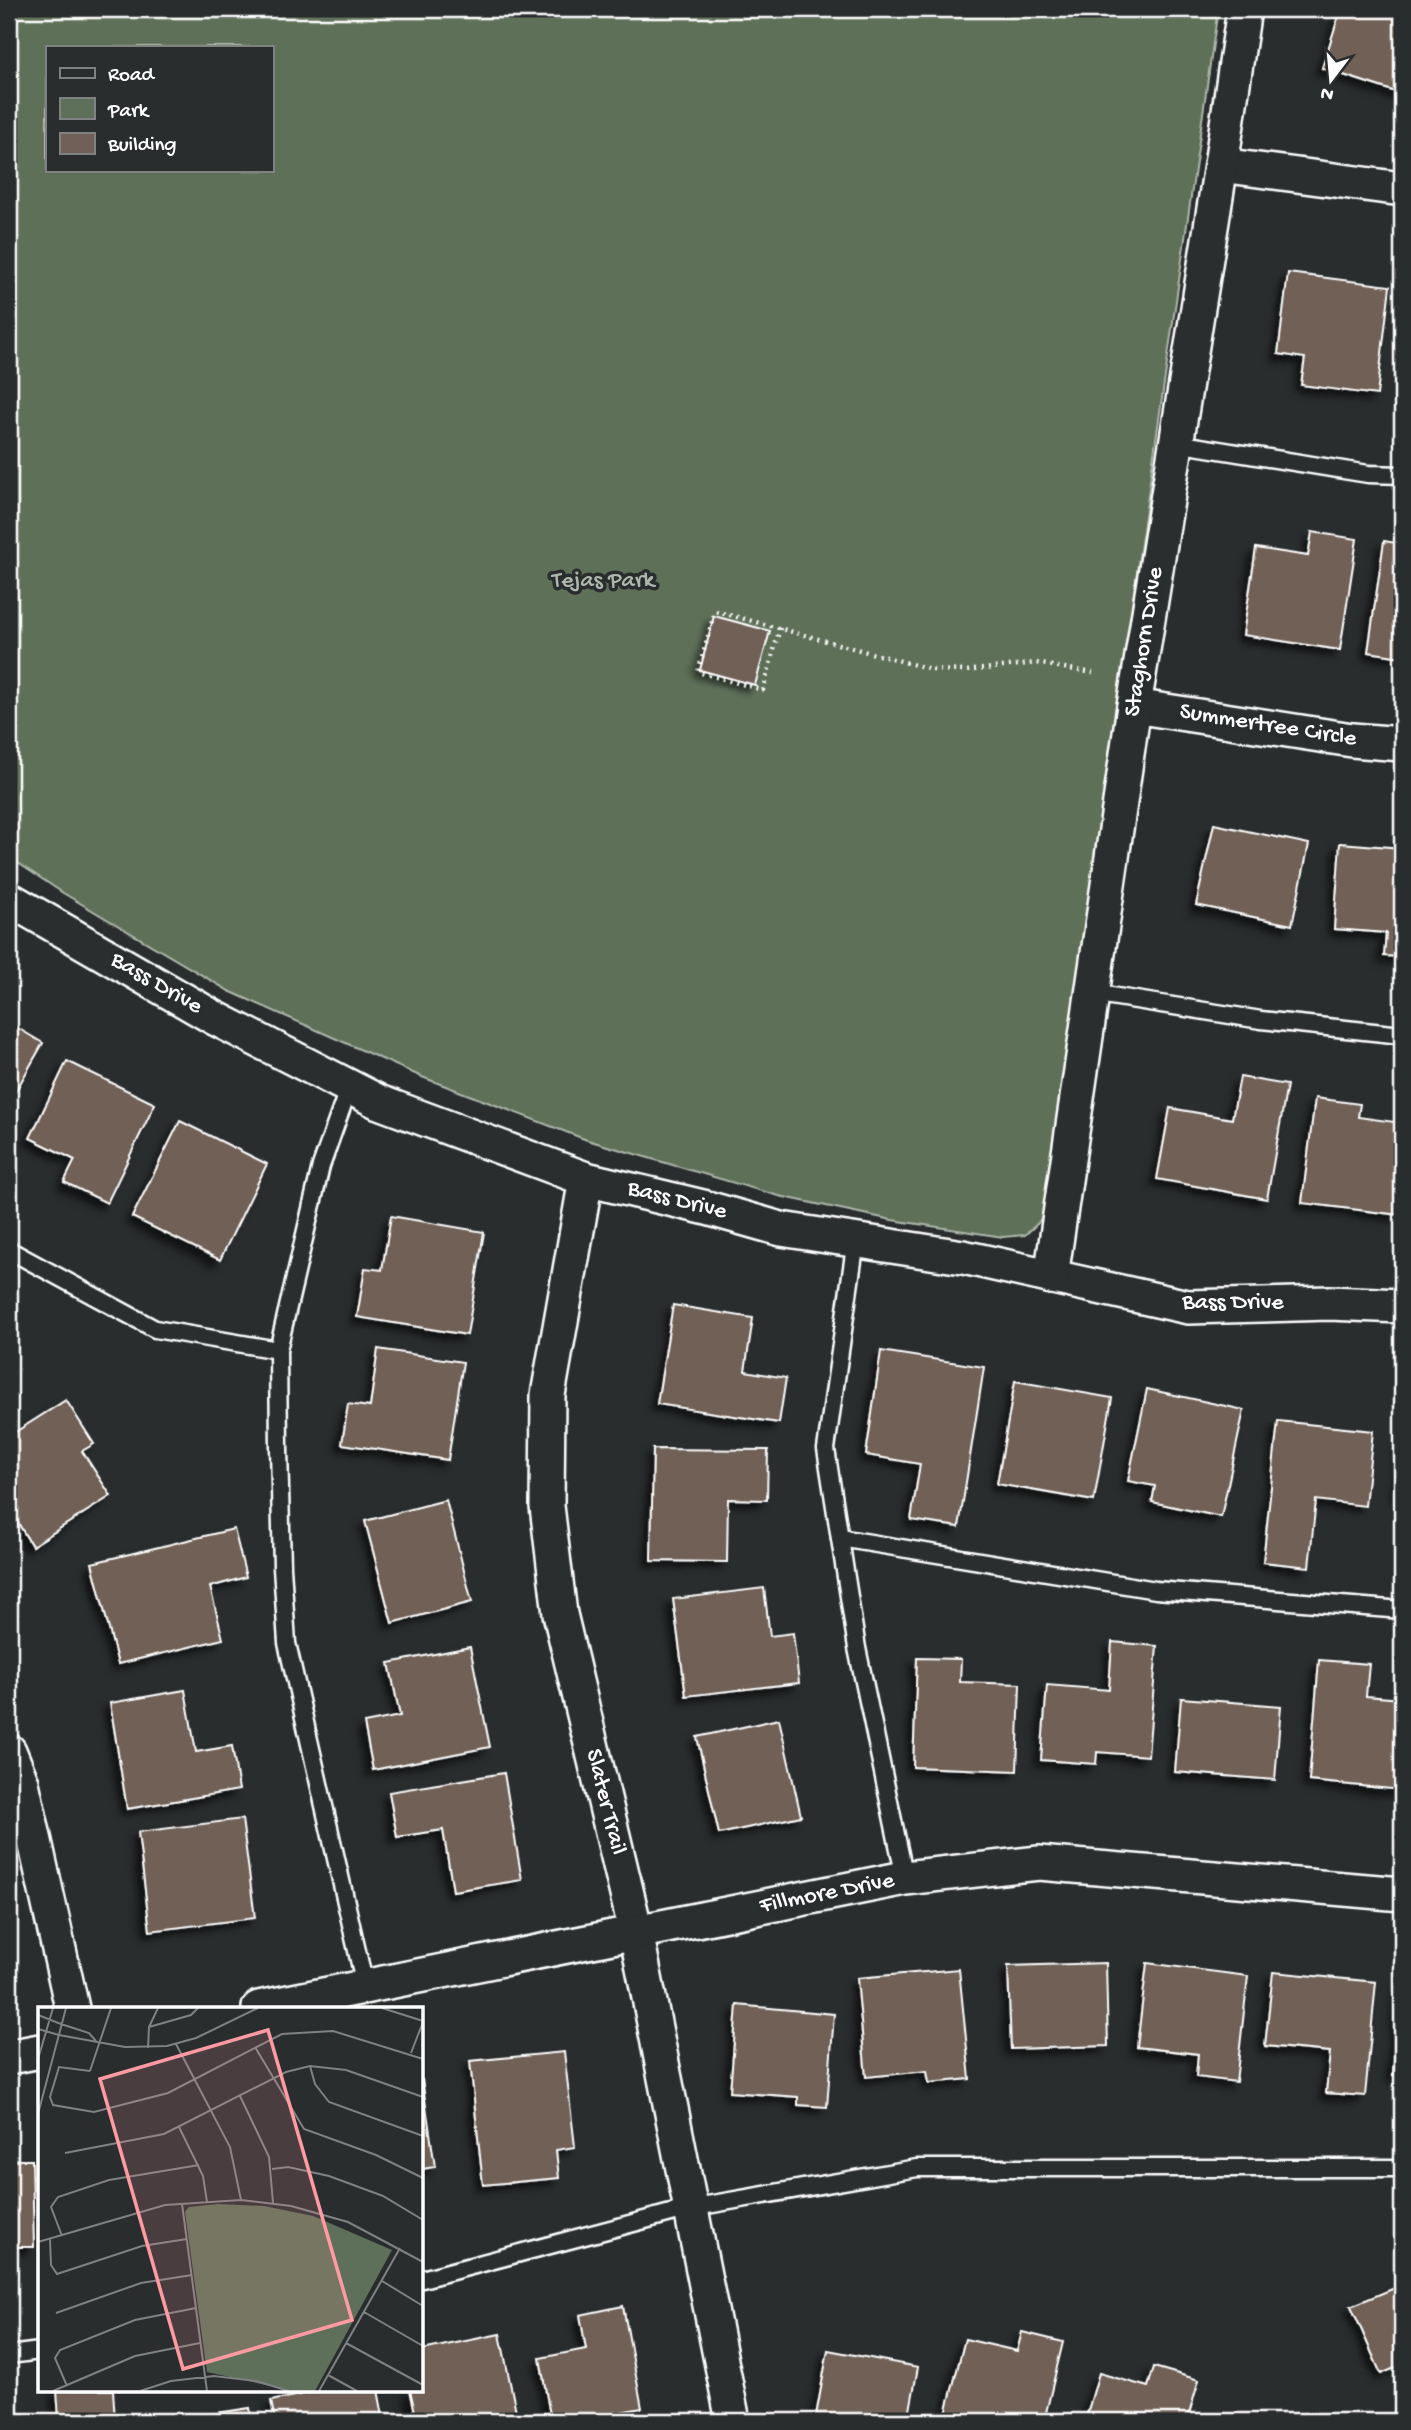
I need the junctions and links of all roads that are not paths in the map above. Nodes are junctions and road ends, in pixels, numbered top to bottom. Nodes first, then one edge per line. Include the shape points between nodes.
1 (1244, 9) edge
2 (1221, 165) junction
3 (1402, 189) edge
4 (1177, 443) junction
5 (1402, 475) edge
6 (1134, 706) junction
7 (1402, 744) edge
8 (9, 898) edge
9 (1092, 993) junction
10 (1402, 1035) edge
11 (349, 1087) junction
12 (586, 1178) junction
13 (856, 1240) junction
14 (9, 1250) edge
15 (1051, 1277) junction
16 (1402, 1306) edge
17 (278, 1350) junction
18 (840, 1538) junction
19 (1402, 1610) edge
20 (9, 1751) edge
21 (905, 1878) junction
22 (1402, 1894) edge
23 (636, 1933) junction
24 (365, 1986) junction
25 (72, 2007) edge
26 (264, 2007) edge
27 (38, 2051) edge
28 (9, 2057) edge
29 (1402, 2168) edge
30 (690, 2208) junction
31 (424, 2278) edge
32 (38, 2351) edge
33 (9, 2355) edge
34 (733, 2421) edge

1 - 2 street, Staghorn Drive
2 - 3 street
2 - 4 street, Staghorn Drive
4 - 5 lane via 1368,474
4 - 6 street, Staghorn Drive
6 - 7 street, Summertree Circle
6 - 9 street, Staghorn Drive
8 - 11 street, Bass Drive via 213,1017
9 - 10 lane via 1261,1020
9 - 15 street, Staghorn Drive
11 - 12 street, Bass Drive
11 - 17 lane via 321,1166
12 - 13 street, Bass Drive via 780,1229
12 - 23 street, Slater Trail via 548,1395 547,1506 559,1614
13 - 15 street, Bass Drive
13 - 18 lane via 826,1449
14 - 17 lane via 155,1329
15 - 16 street, Bass Drive via 1188,1307
17 - 24 lane via 288,1643
18 - 19 lane via 1156,1590
18 - 21 lane via 857,1648
20 - 25 street via 22,1783
21 - 22 street, Fillmore Drive via 1039,1863
21 - 23 street, Fillmore Drive
23 - 24 street, Fillmore Drive
23 - 30 street, Slater Trail
24 - 26 street, Fillmore Drive
27 - 28 street
29 - 30 lane via 917,2168
30 - 31 lane
30 - 34 street, Slater Trail
32 - 33 lane

